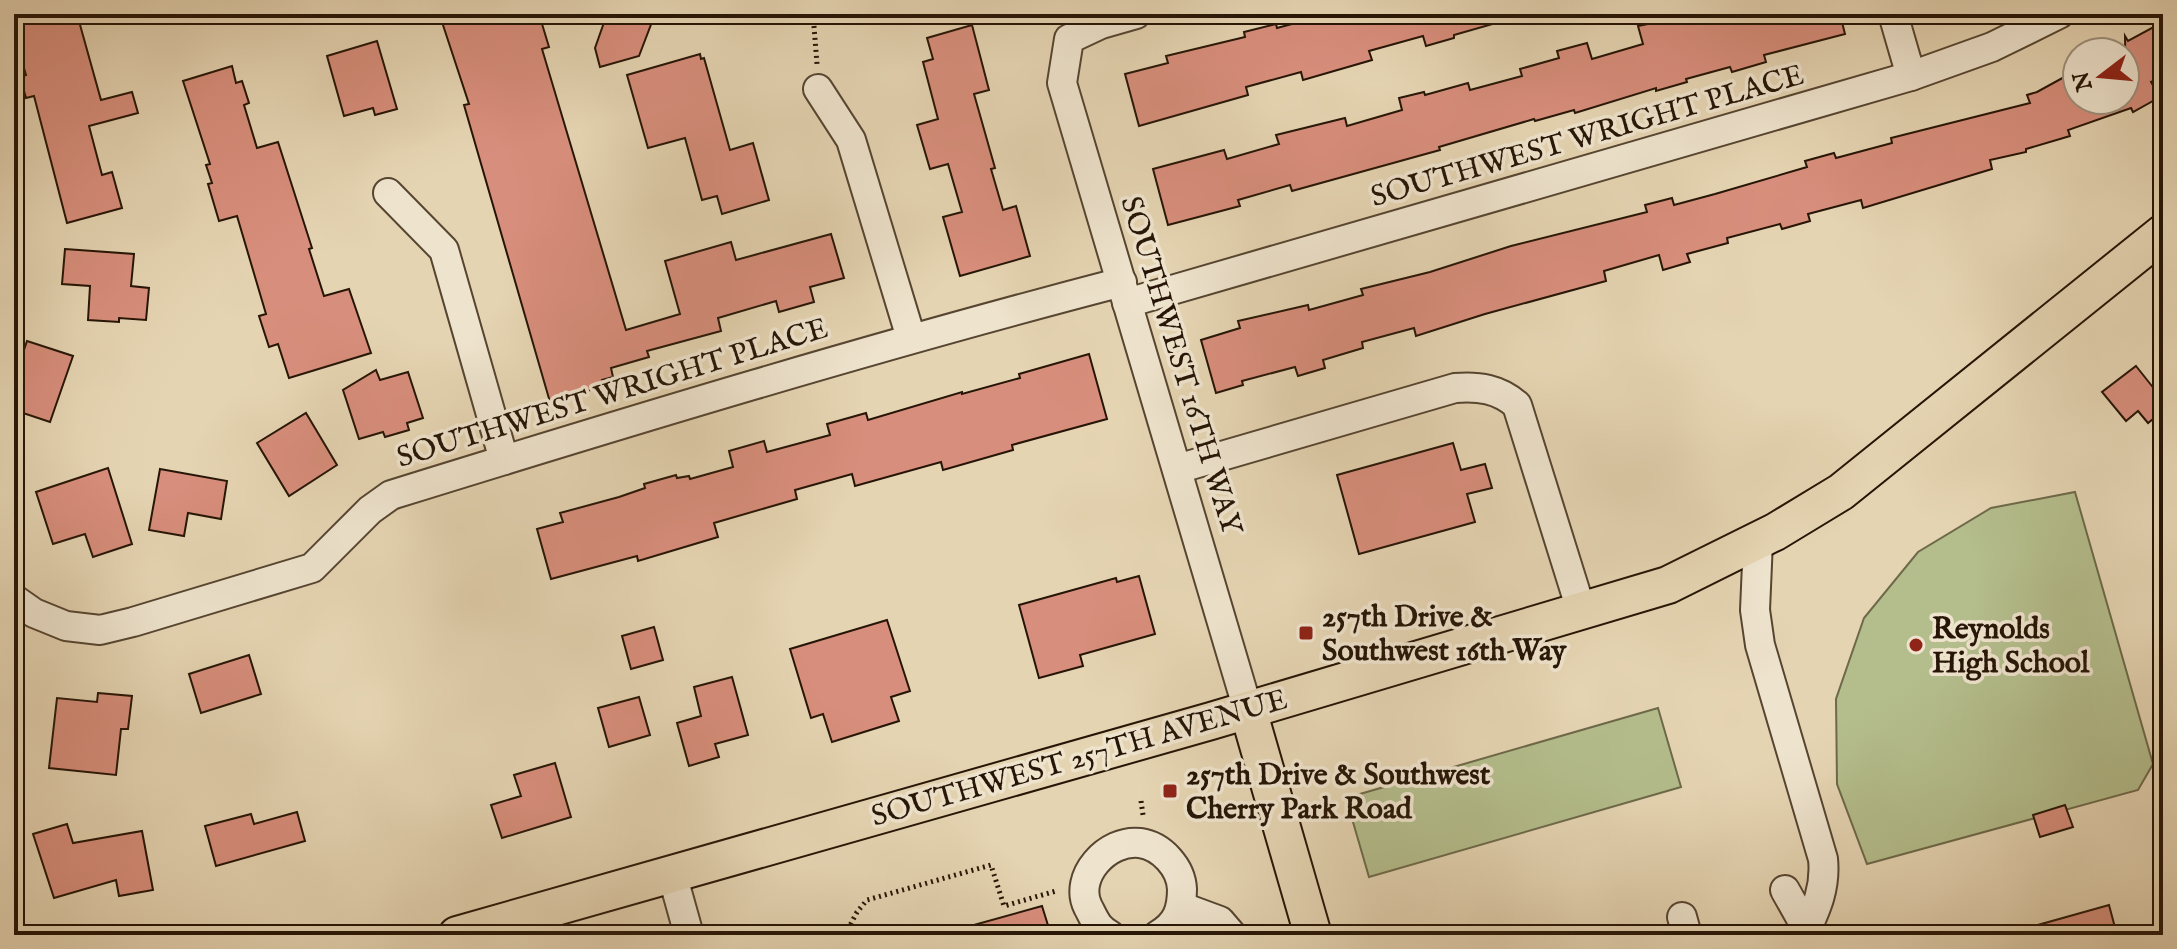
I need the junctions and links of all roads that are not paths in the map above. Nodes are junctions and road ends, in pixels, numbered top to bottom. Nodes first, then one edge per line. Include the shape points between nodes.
1 (1136, 14) edge
2 (1893, 14) edge
3 (2059, 14) edge
4 (1911, 76) junction
5 (818, 89) road end
6 (388, 193) dead end
7 (2163, 233) edge
8 (1124, 292) junction
9 (911, 338) junction
10 (504, 460) junction
11 (1177, 469) junction
12 (1758, 541) junction
13 (14, 599) edge
14 (1582, 613) junction
15 (1248, 710) junction
16 (672, 874) junction
17 (1785, 890) dead end
18 (1182, 907) junction
19 (1805, 932) edge
20 (457, 935) edge
21 (689, 935) edge
22 (1110, 935) edge
23 (1158, 935) edge
24 (1232, 935) edge
25 (1313, 935) edge

1 - 8 street, SOUTHWEST 16TH WAY via 1069,39 1062,83
2 - 4 street
3 - 4 street, SOUTHWEST WRIGHT PLACE via 1992,47
4 - 8 street, SOUTHWEST WRIGHT PLACE
5 - 9 street via 851,140
6 - 10 street via 444,250
7 - 12 main road, SOUTHWEST 257TH AVENUE via 1853,482
8 - 9 street, SOUTHWEST WRIGHT PLACE
8 - 11 street, SOUTHWEST 16TH WAY
9 - 10 street, SOUTHWEST WRIGHT PLACE
10 - 13 street, SOUTHWEST WRIGHT PLACE via 391,495 312,568 133,622 100,630 66,626
11 - 14 street via 1455,388 1487,389 1517,405
11 - 15 street, SOUTHWEST 16TH WAY
12 - 14 main road, SOUTHWEST 257TH AVENUE via 1668,585
12 - 19 street via 1755,610 1760,645 1825,874
14 - 15 main road, SOUTHWEST 257TH AVENUE
15 - 16 main road, SOUTHWEST 257TH AVENUE
15 - 25 main road
16 - 20 main road, SOUTHWEST 257TH AVENUE
16 - 21 street
17 - 19 street
18 - 22 street via 1181,877 1166,855 1139,843 1111,849 1091,868 1085,885 1085,900 1099,929
18 - 23 street via 1170,928
18 - 24 street via 1220,921

